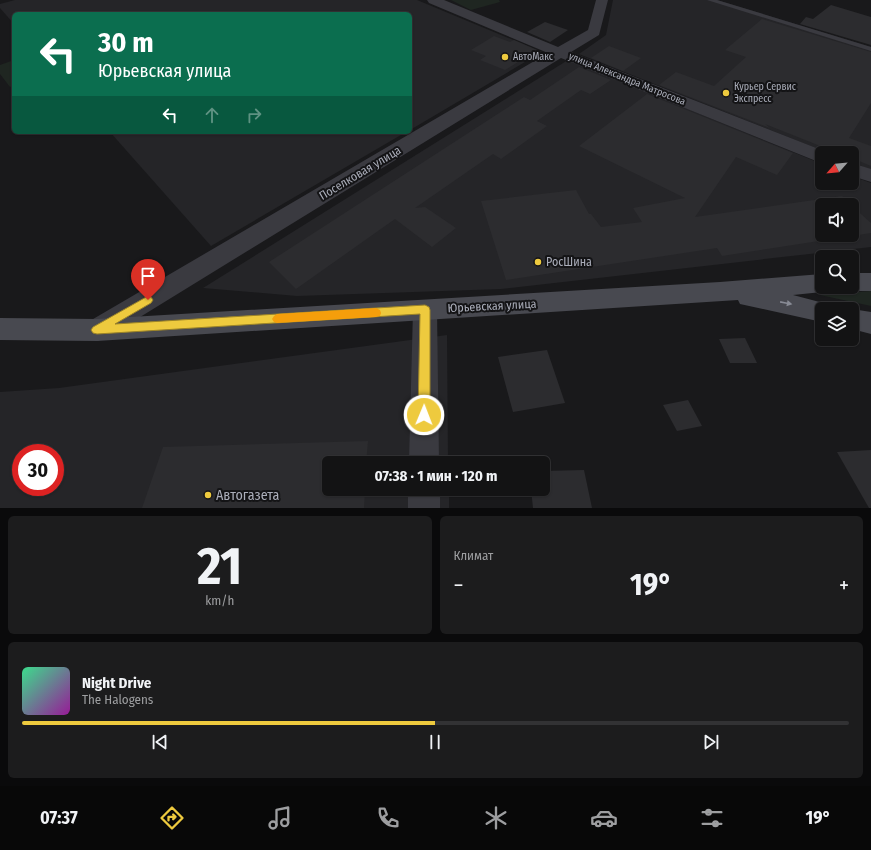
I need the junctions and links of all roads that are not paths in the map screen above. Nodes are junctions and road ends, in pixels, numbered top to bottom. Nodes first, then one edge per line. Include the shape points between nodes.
1 (433, 0) edge
2 (602, 0) edge
3 (710, 0) edge
4 (871, 49) edge
5 (560, 53) junction
6 (815, 154) edge
7 (859, 172) edge
8 (871, 176) edge
9 (859, 282) edge
10 (871, 282) edge
11 (815, 284) edge
12 (720, 292) junction
13 (425, 310) junction
14 (815, 310) edge
15 (859, 320) edge
16 (871, 323) edge
17 (0, 329) edge
18 (97, 330) junction
19 (424, 456) edge
20 (424, 496) edge
21 (424, 508) edge

1 - 5 street, улица Александра Матросова
2 - 5 street, Поселковая улица via 594,32
3 - 4 lane
5 - 6 street, улица Александра Матросова
5 - 18 street, Поселковая улица
7 - 8 street
9 - 10 main road
11 - 12 main road, Юрьевская улица
12 - 13 main road, Юрьевская улица
12 -> 14 main road, Юрьевская улица
13 - 18 main road, Юрьевская улица
13 - 19 street
15 - 16 main road
17 - 18 main road, Юрьевская улица
20 - 21 street

